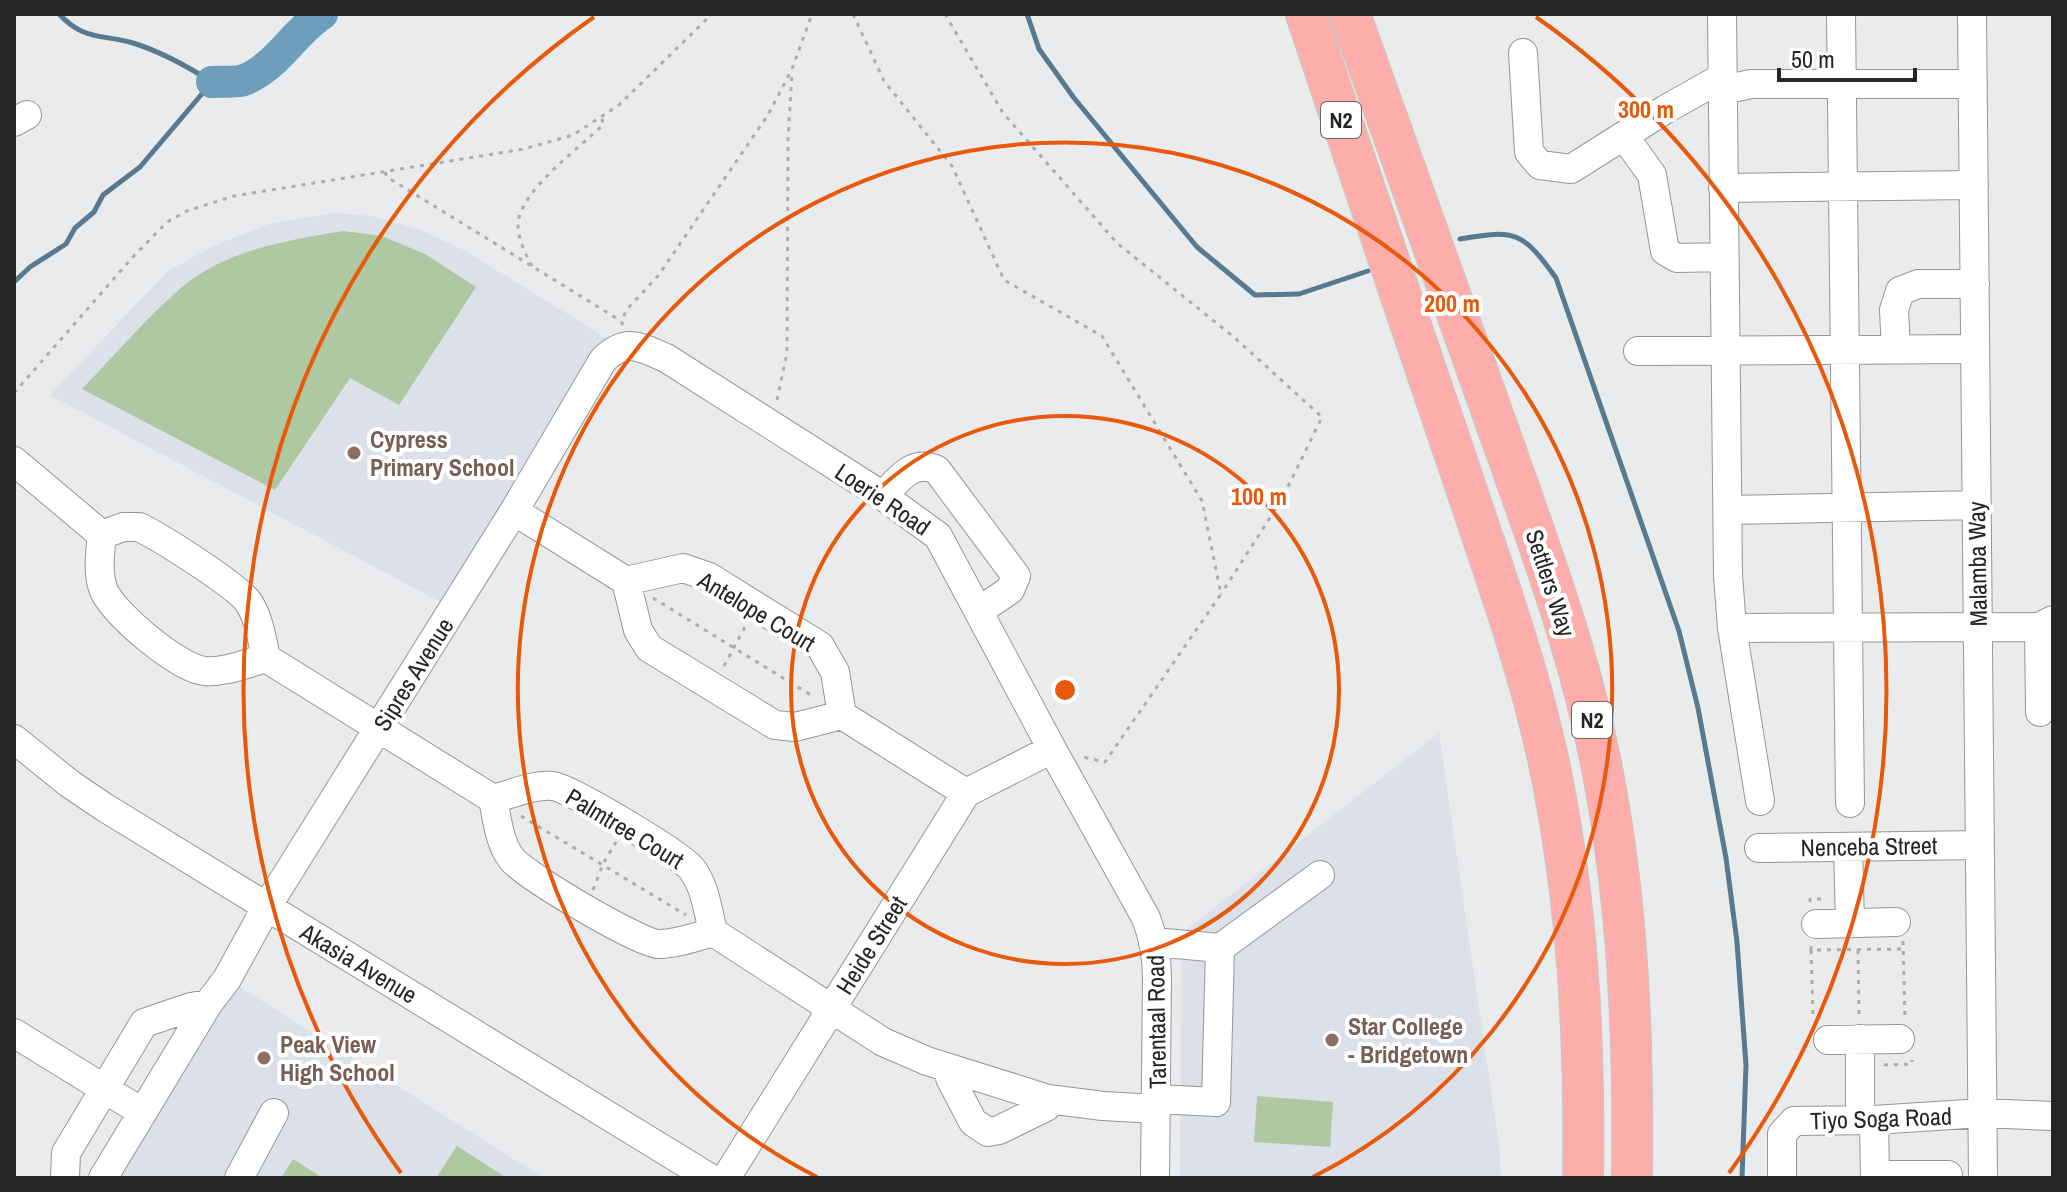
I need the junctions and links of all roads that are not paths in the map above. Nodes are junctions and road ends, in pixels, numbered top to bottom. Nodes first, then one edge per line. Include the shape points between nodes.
1 (1306, 14) edge
2 (1350, 14) edge
3 (1380, 14) edge
4 (1722, 14) edge
5 (1841, 14) edge
6 (1972, 14) edge
7 (1523, 53) dead end
8 (1841, 83) junction
9 (1723, 84) junction
10 (1973, 84) junction
11 (1624, 136) junction
12 (1974, 185) junction
13 (1723, 188) junction
14 (1843, 188) junction
15 (1412, 194) junction
16 (1724, 257) junction
17 (1975, 284) junction
18 (624, 337) joint
19 (1845, 349) junction
20 (1896, 349) junction
21 (1975, 349) junction
22 (1726, 350) junction
23 (1638, 351) dead end
24 (14, 461) edge
25 (883, 496) junction
26 (1977, 505) junction
27 (1847, 507) junction
28 (1728, 510) junction
29 (514, 511) junction
30 (102, 535) junction
31 (626, 581) junction
32 (979, 611) junction
33 (2046, 623) edge
34 (1848, 627) junction
35 (1732, 628) junction
36 (1978, 628) junction
37 (266, 658) junction
38 (2040, 712) dead end
39 (842, 715) junction
40 (379, 729) junction
41 (14, 739) edge
42 (1052, 749) junction
43 (966, 793) junction
44 (493, 799) junction
45 (1760, 801) dead end
46 (1850, 803) dead end
47 (1980, 845) junction
48 (1848, 847) junction
49 (1759, 848) dead end
50 (1320, 875) dead end
51 (266, 908) junction
52 (1899, 928) road end
53 (713, 932) junction
54 (1854, 936) junction
55 (1814, 937) road end
56 (1154, 942) junction
57 (1220, 948) junction
58 (208, 1004) junction
59 (831, 1010) junction
60 (1860, 1027) junction
61 (1825, 1028) road end
62 (14, 1033) edge
63 (1906, 1039) road end
64 (953, 1069) junction
65 (105, 1088) junction
66 (1048, 1099) junction
67 (1157, 1104) junction
68 (142, 1112) junction
69 (274, 1113) dead end
70 (1982, 1113) junction
71 (2053, 1116) edge
72 (1867, 1120) junction
73 (110, 1175) edge
74 (1948, 1175) dead end
75 (1875, 1177) edge
76 (65, 1178) edge
77 (239, 1178) edge
78 (710, 1178) edge
79 (726, 1178) edge
80 (1155, 1178) edge
81 (1583, 1178) edge
82 (1632, 1178) edge
83 (1782, 1178) edge
84 (1983, 1178) edge

1 - 81 highway, Settlers Way / N2 via 1508,611 1551,770 1569,880 1581,1009
2 - 15 highway, Settlers Way / N2
3 - 15 highway via 1411,134
4 - 9 street
5 - 8 street
6 - 10 street, Malamba Way
7 - 11 street via 1529,152 1540,165 1571,169
8 - 9 street
8 - 10 street
8 - 14 street
9 - 11 street
9 - 13 street
10 - 12 street, Malamba Way
11 - 16 street via 1652,175 1665,251 1677,258
12 - 14 street
12 - 17 street, Malamba Way
13 - 14 street
13 - 16 street
14 - 19 street
15 - 82 highway, Settlers Way / N2 via 1563,620 1593,727 1622,897
16 - 22 street
17 - 20 street via 1918,284 1900,291 1895,302
17 - 21 street, Malamba Way
18 - 25 street, Loerie Road via 666,358
18 - 29 street, Sipres Avenue via 603,360
19 - 20 street
19 - 22 street
19 - 27 street
20 - 21 street
21 - 26 street, Malamba Way
22 - 23 street
22 - 28 street
24 - 30 street
25 - 32 street, Loerie Road via 938,536
25 - 32 street via 913,468 937,470 1016,576 1010,590
26 - 27 street
26 - 36 street, Malamba Way
27 - 28 street
27 - 34 street
28 - 35 street
29 - 31 street
29 - 40 street, Sipres Avenue
30 - 37 street via 139,527 235,588 255,615
30 - 37 street via 103,589 123,617 149,638 205,671
31 - 39 street via 638,630 649,648 775,725 795,727
31 - 39 street, Antelope Court via 683,568 709,577 756,606 820,646 835,672
32 - 42 street, Loerie Road
33 - 36 street
33 - 38 street
34 - 35 street
34 - 36 street
34 - 46 street
35 - 45 street
36 - 47 street, Malamba Way
37 - 40 street
39 - 43 street
40 - 44 street
40 - 51 street, Sipres Avenue
41 - 51 street, Akasia Avenue via 70,784
42 - 43 street
42 - 56 street, Tarentaal Road via 1146,918
43 - 59 street, Heide Street
44 - 53 street via 511,859 545,884 658,944
44 - 53 street, Palmtree Court via 554,786 581,798 691,869
47 - 48 street, Nenceba Street
47 - 70 street, Malamba Way
48 - 49 street, Nenceba Street
48 - 54 street
50 - 57 street
51 - 58 street, Sipres Avenue
51 - 78 street, Akasia Avenue
52 - 54 street
53 - 59 street
54 - 55 street
56 - 57 street
56 - 67 street, Tarentaal Road
57 - 67 street via 1216,1102
58 - 65 street via 144,1023
58 - 68 street, Sipres Avenue
59 - 64 street via 891,1046
59 - 79 street, Heide Street
60 - 61 street
60 - 63 street
60 - 72 street
62 - 65 street
64 - 66 street
64 - 66 street via 950,1078 973,1122 988,1132 1046,1107
65 - 68 street
65 - 76 street via 66,1153
66 - 67 street via 1103,1106
67 - 80 street, Tarentaal Road
68 - 73 street, Sipres Avenue
69 - 77 street
70 - 71 street, Tiyo Soga Road
70 - 72 street, Tiyo Soga Road
70 - 84 street, Malamba Way
72 - 75 street
72 - 83 street, Tiyo Soga Road via 1794,1121 1782,1134
74 - 75 street

